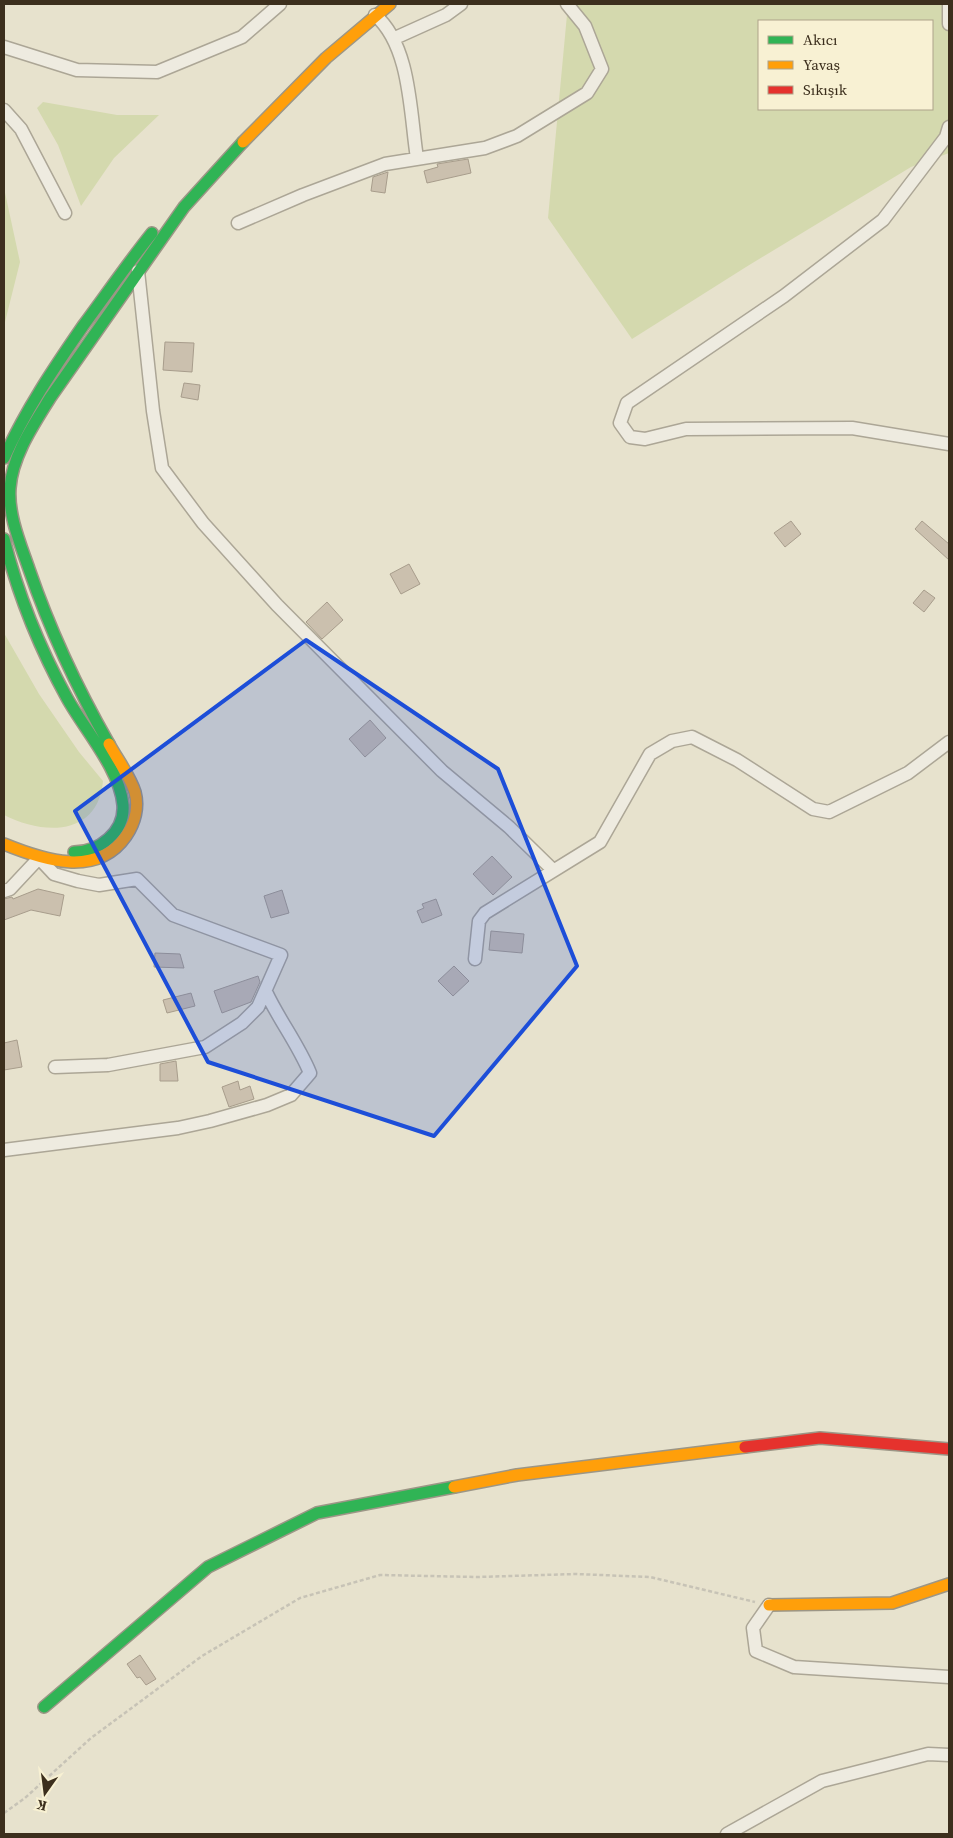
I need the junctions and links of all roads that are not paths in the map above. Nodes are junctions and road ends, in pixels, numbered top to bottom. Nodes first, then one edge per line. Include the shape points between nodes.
1 (280, 4) edge
2 (390, 4) edge
3 (461, 4) edge
4 (567, 4) edge
5 (949, 4) edge
6 (371, 9) edge
7 (949, 24) edge
8 (337, 33) dead end
9 (395, 38) junction
10 (4, 47) edge
11 (268, 100) dead end
12 (4, 110) edge
13 (949, 127) edge
14 (217, 153) dead end
15 (417, 158) junction
16 (65, 213) dead end
17 (238, 223) dead end
18 (138, 271) junction
19 (949, 444) edge
20 (4, 458) edge
21 (4, 539) edge
22 (949, 742) edge
23 (4, 831) edge
24 (4, 844) edge
25 (39, 858) junction
26 (553, 870) junction
27 (4, 891) edge
28 (475, 959) dead end
29 (266, 992) junction
30 (55, 1067) dead end
31 (4, 1150) edge
32 (949, 1449) edge
33 (949, 1584) edge
34 (769, 1606) joint
35 (949, 1677) edge
36 (44, 1707) dead end
37 (949, 1755) edge
38 (727, 1834) edge

1 - 10 street via 242,37 157,72 77,70
2 - 6 main road
3 - 9 street via 446,15
4 - 15 street via 585,26 602,69 587,93 509,139 485,148
5 - 7 street
6 - 9 street
6 - 18 main road via 239,145 184,207
8 - 11 main road
9 - 15 street via 410,100
12 - 16 street via 21,129
13 - 19 street via 946,137 883,220 784,296 627,402 620,423 630,438 645,439 686,429 852,428
14 - 20 main road via 120,274 20,421
15 - 17 street via 385,164
18 - 25 main road via 32,425 14,468 10,488 15,530 48,624 87,705 134,788 137,802 128,834 109,855 75,863
18 - 26 street via 162,468 203,523 277,605 442,771 509,827
21 - 23 main road via 20,597 78,717 116,783 124,814 107,840 81,853 48,849
22 - 26 street via 908,773 829,812 813,809 737,760 692,737 672,741 650,754 600,842
24 - 25 main road
25 - 27 street via 10,889
25 - 29 street via 54,874 78,882 99,885 137,879 173,915 281,956
26 - 28 street via 485,913 479,922
29 - 30 street via 258,1007 242,1023 205,1047 108,1065
29 - 31 street via 310,1073 291,1095 267,1105 178,1128
32 - 36 main road via 820,1438 517,1475 318,1513 208,1567
33 - 34 main road via 892,1603
34 - 35 street via 753,1628 756,1650 794,1666
37 - 38 street via 928,1754 822,1781

